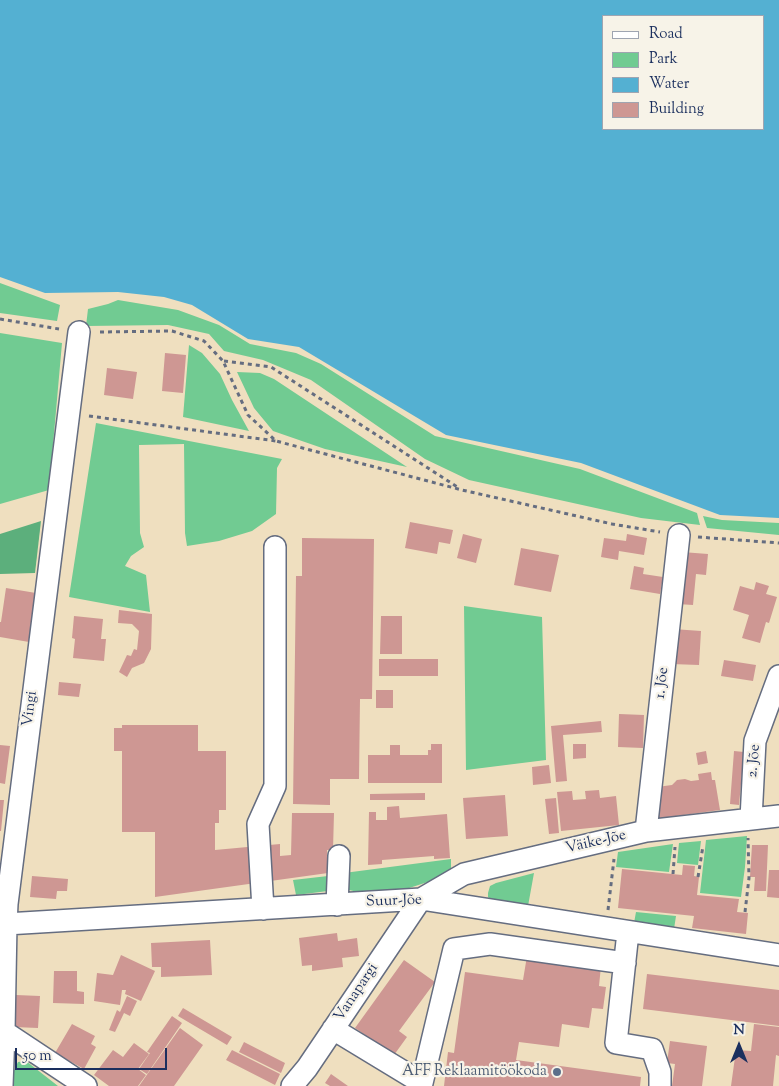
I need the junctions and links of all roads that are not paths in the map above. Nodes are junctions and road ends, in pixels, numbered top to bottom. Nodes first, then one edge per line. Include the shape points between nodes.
1 (79, 332) road end
2 (679, 535) road end
3 (275, 547) dead end
4 (779, 676) edge
5 (779, 816) edge
6 (750, 825) junction
7 (646, 831) junction
8 (339, 856) dead end
9 (421, 899) junction
10 (337, 905) junction
11 (263, 909) junction
12 (4, 910) edge
13 (628, 932) junction
14 (779, 955) edge
15 (625, 963) junction
16 (333, 1029) junction
17 (2, 1030) edge
18 (422, 1085) edge
19 (2, 1086) edge
20 (86, 1086) edge
21 (292, 1086) edge
22 (660, 1086) edge

1 - 12 street, Vingi
2 - 7 street, 1. Jõe
3 - 11 street via 275,786 258,824
4 - 6 street, 2. Jõe via 756,741
5 - 6 street, Väike-Jõe
6 - 7 street, Väike-Jõe
7 - 9 street, Väike-Jõe via 464,874
8 - 10 street
9 - 10 street, Suur-Jõe
9 - 13 street, Suur-Jõe
9 - 16 street, Vanapargi
10 - 11 street, Suur-Jõe
11 - 12 street, Suur-Jõe
12 - 17 street, Vingi
13 - 14 street, Suur-Jõe
13 - 15 street
15 - 18 street via 490,944 454,949
15 - 22 street via 616,1043 652,1049 660,1072
16 - 18 street
16 - 21 street, Vanapargi
17 - 19 street, Vingi
17 - 20 street

